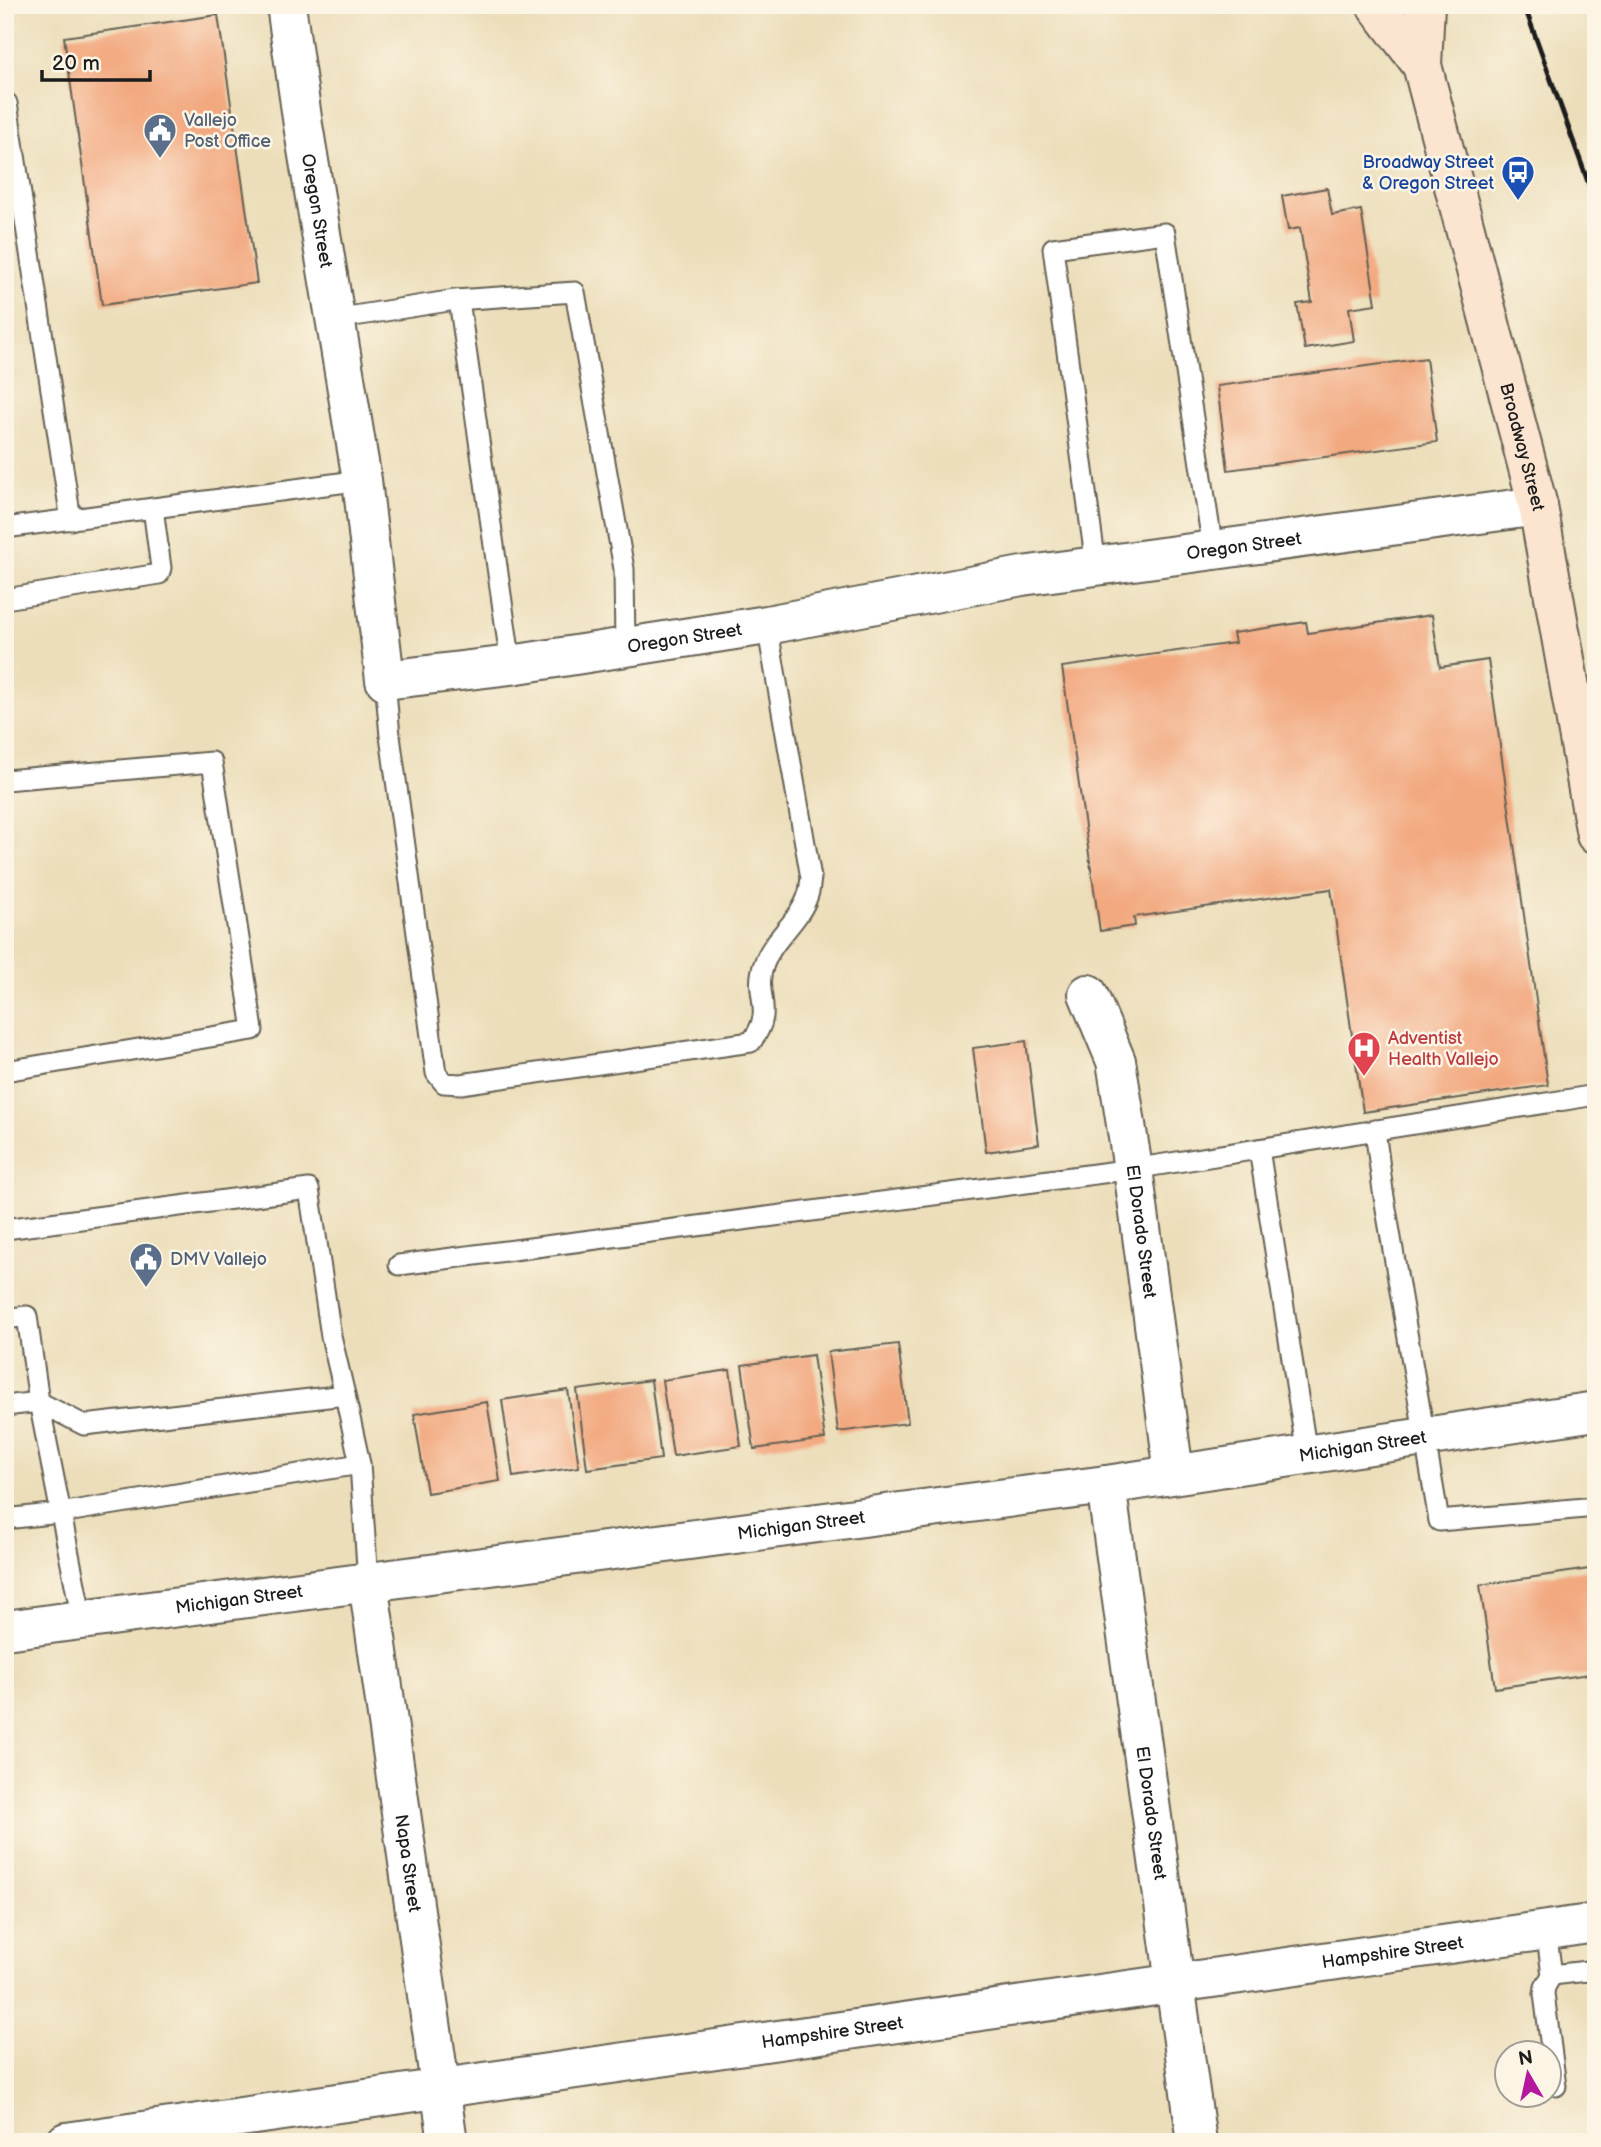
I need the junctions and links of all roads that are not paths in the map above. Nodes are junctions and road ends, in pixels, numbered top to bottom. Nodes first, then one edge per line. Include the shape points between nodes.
1 (286, 5) edge
2 (1376, 5) edge
3 (1426, 5) edge
4 (1422, 65) junction
5 (5, 103) edge
6 (458, 300) junction
7 (335, 318) junction
8 (362, 480) junction
9 (1538, 506) junction
10 (153, 508) junction
11 (71, 520) junction
12 (5, 528) edge
13 (1213, 550) junction
14 (1096, 566) junction
15 (5, 599) edge
16 (767, 625) junction
17 (625, 647) junction
18 (510, 666) junction
19 (385, 680) junction
20 (5, 780) edge
21 (1596, 835) edge
22 (1088, 994) dead end
23 (5, 1072) edge
24 (1596, 1094) edge
25 (1375, 1130) junction
26 (1259, 1149) junction
27 (1133, 1170) junction
28 (5, 1229) edge
29 (399, 1265) dead end
30 (5, 1319) edge
31 (345, 1395) junction
32 (39, 1402) junction
33 (5, 1406) edge
34 (1596, 1411) edge
35 (1424, 1436) junction
36 (1307, 1454) junction
37 (360, 1464) junction
38 (1174, 1473) junction
39 (1106, 1485) junction
40 (1596, 1507) edge
41 (60, 1513) junction
42 (5, 1519) edge
43 (369, 1582) junction
44 (82, 1620) junction
45 (5, 1630) edge
46 (1596, 1923) edge
47 (1546, 1930) junction
48 (1596, 1970) edge
49 (1552, 1975) junction
50 (1176, 1984) junction
51 (1550, 2038) edge
52 (440, 2088) junction
53 (66, 2142) edge
54 (448, 2142) edge
55 (1197, 2142) edge

1 - 7 street, Oregon Street
2 - 4 main road, Broadway Street
3 - 4 main road, Broadway Street
4 - 9 main road, Broadway Street
5 - 11 lane
6 - 7 lane
6 - 17 lane via 575,292 624,569
6 - 18 lane
7 - 8 street, Oregon Street
8 - 10 lane
8 - 19 street, Oregon Street
9 - 13 street, Oregon Street
9 - 21 main road, Broadway Street
10 - 11 lane
10 - 15 lane via 159,574
11 - 12 lane
13 - 14 street, Oregon Street
13 - 14 lane via 1165,233 1053,248
14 - 16 street, Oregon Street
16 - 17 street, Oregon Street
16 - 19 lane via 811,878 808,895 762,968 765,1016 760,1031 751,1042 461,1084 444,1083 436,1073
17 - 18 street, Oregon Street
18 - 19 street, Oregon Street
20 - 23 lane via 212,762 253,1030
22 - 27 street, El Dorado Street via 1116,1061
24 - 25 lane
25 - 26 lane
25 - 35 lane
26 - 27 lane
26 - 36 lane
27 - 29 lane
27 - 38 street, El Dorado Street
28 - 31 lane via 309,1189 331,1336
30 - 32 lane via 27,1316
31 - 32 lane via 85,1425
31 - 37 lane
32 - 33 lane
32 - 41 lane
34 - 35 street, Michigan Street
35 - 36 street, Michigan Street
35 - 40 lane via 1439,1521
36 - 38 street, Michigan Street
37 - 41 lane
37 - 43 lane
38 - 39 street, Michigan Street
39 - 43 street, Michigan Street
39 - 50 street, El Dorado Street
41 - 42 lane
41 - 44 lane
43 - 44 street, Michigan Street
43 - 52 street, Napa Street
44 - 45 street, Michigan Street
46 - 47 street, Hampshire Street
47 - 49 lane
47 - 50 street, Hampshire Street
48 - 49 lane
49 - 51 lane via 1544,1994
50 - 52 street, Hampshire Street
50 - 55 street, El Dorado Street
52 - 53 street, Hampshire Street
52 - 54 street, Napa Street

